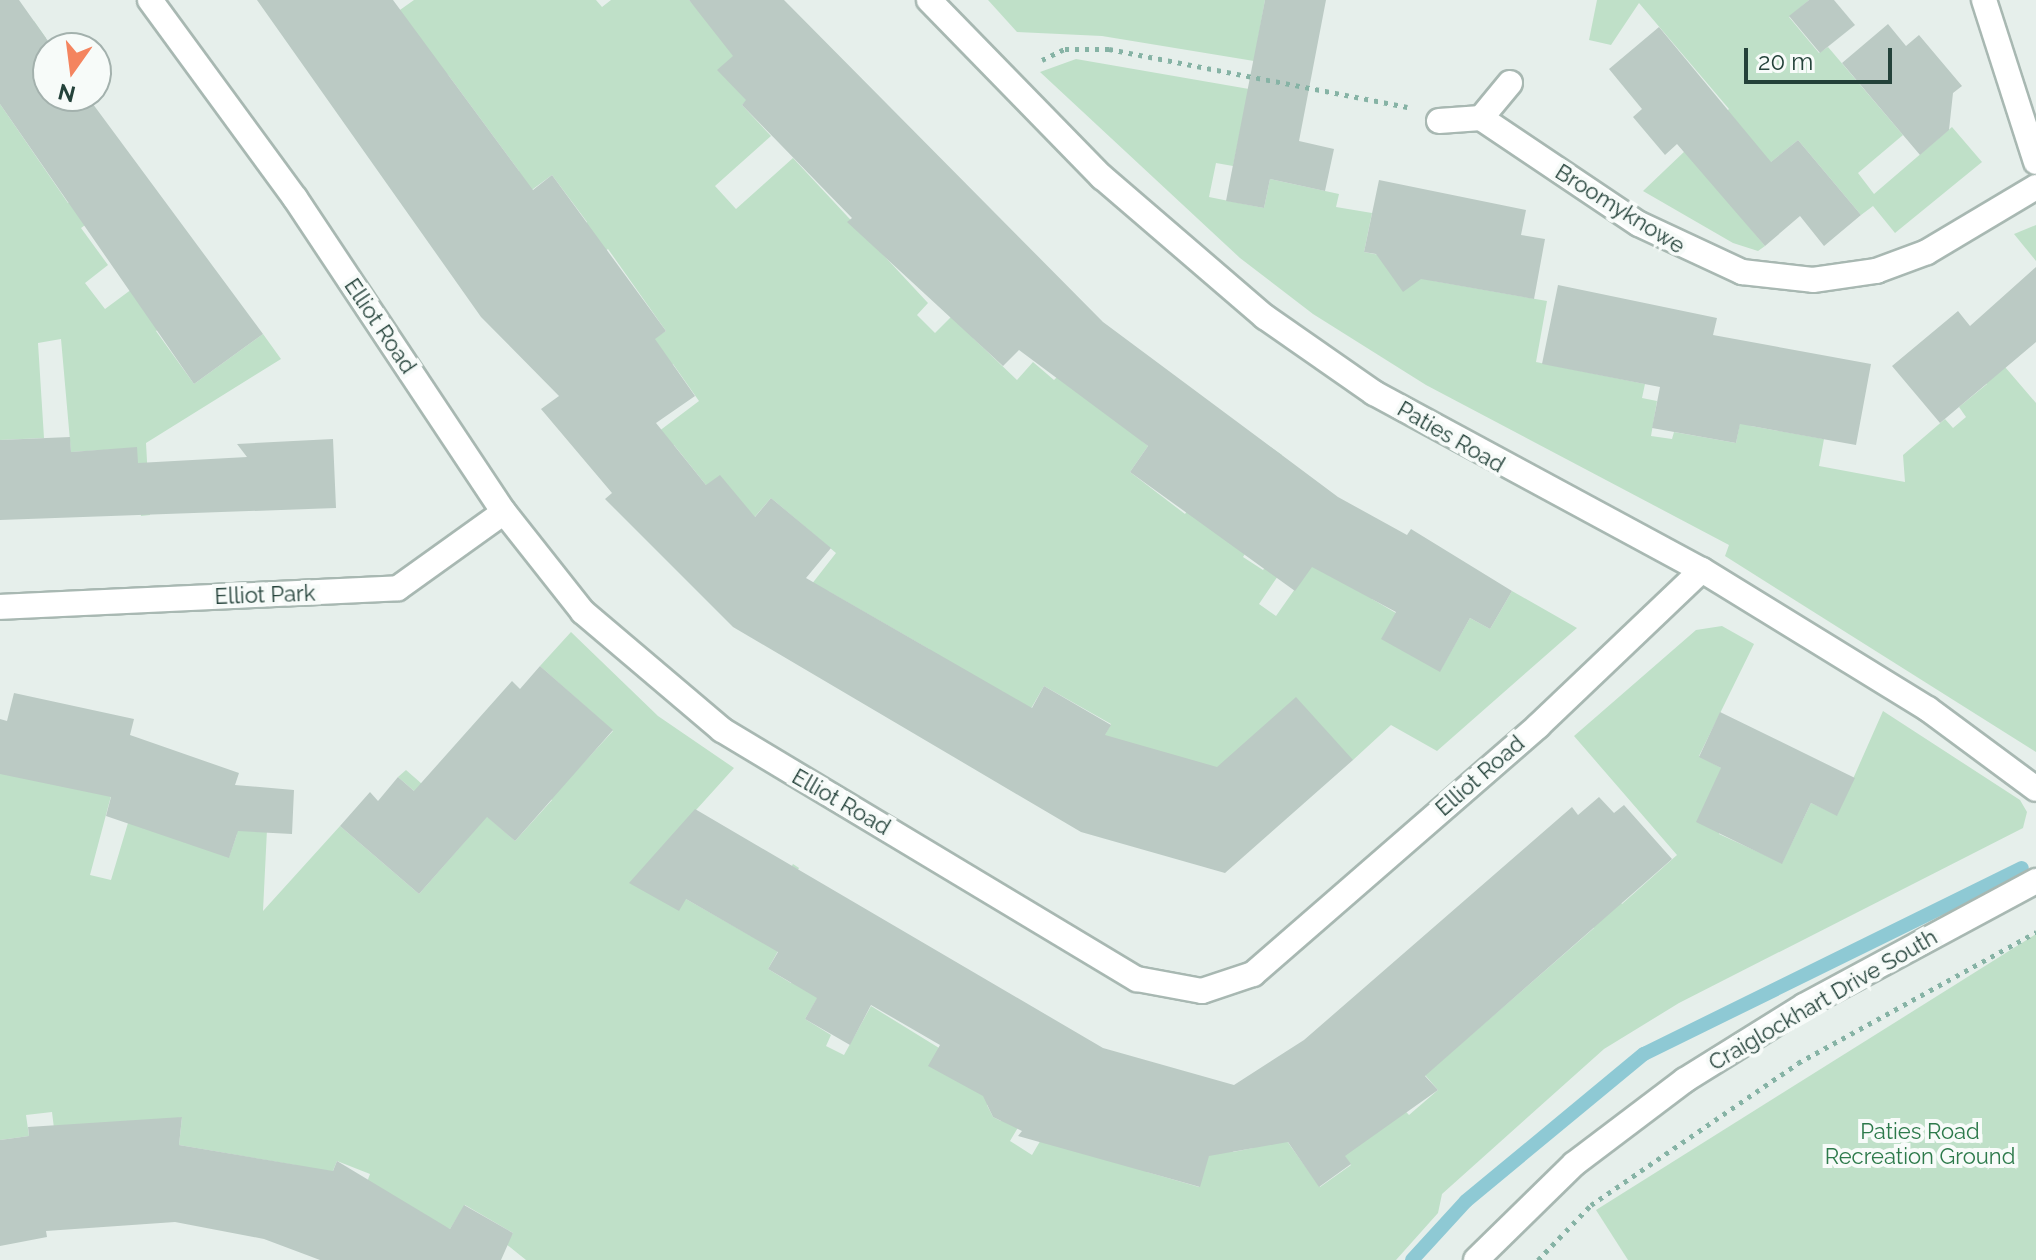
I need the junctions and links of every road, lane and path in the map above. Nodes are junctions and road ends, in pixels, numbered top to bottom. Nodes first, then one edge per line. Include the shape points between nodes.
1 (150, 0) edge
2 (929, 0) edge
3 (1984, 0) edge
4 (1005, 78) junction
5 (1510, 83) dead end
6 (1481, 118) junction
7 (1439, 121) joint
8 (2036, 162) edge
9 (2036, 187) edge
10 (504, 512) junction
11 (1702, 570) junction
12 (0, 607) edge
13 (2036, 789) edge
14 (2036, 881) edge
15 (2036, 932) edge
16 (1476, 1260) edge
17 (1538, 1260) edge

1 - 10 street, Elliot Road via 295,198
2 - 4 street, Paties Road
3 - 8 street
4 - 7 path via 1086,46 1382,100
4 - 11 street, Paties Road via 1102,177 1265,317 1482,456
5 - 6 street
6 - 7 street
6 - 9 street, Broomyknowe via 1695,256 1766,275 1844,278 1899,264
10 - 11 street, Elliot Road via 583,612 682,702 1137,979 1172,991 1202,991 1253,974 1538,726
10 - 12 street, Elliot Park via 423,575 380,591
11 - 13 street, Paties Road via 1928,709
14 - 16 street, Craiglockhart Drive South via 1804,1006 1685,1080 1574,1164
15 - 17 path via 1798,1063 1591,1205

